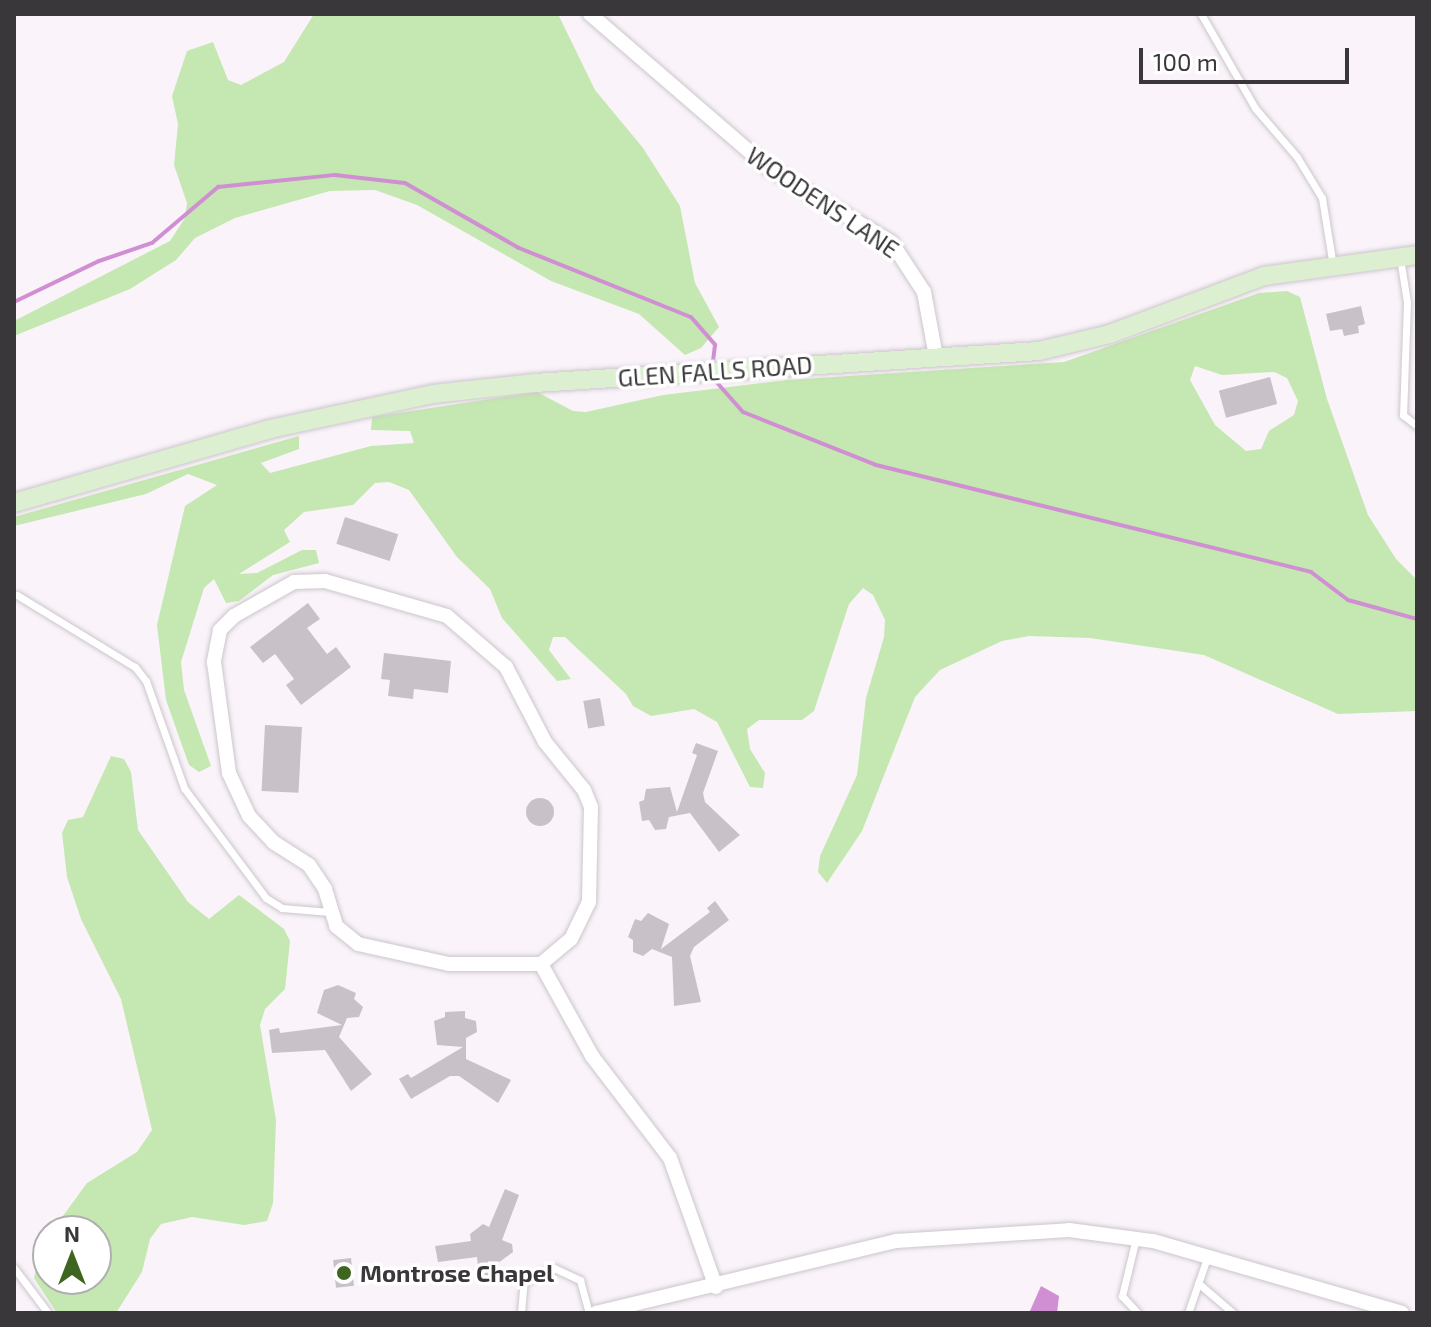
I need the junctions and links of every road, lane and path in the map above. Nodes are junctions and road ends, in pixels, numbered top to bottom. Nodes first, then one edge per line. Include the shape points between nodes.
1 (590, 14) edge
2 (1201, 14) edge
3 (1409, 257) edge
4 (1333, 268) junction
5 (936, 357) junction
6 (1417, 426) edge
7 (14, 503) edge
8 (17, 595) dead end
9 (330, 912) junction
10 (541, 964) junction
11 (1136, 1238) junction
12 (1208, 1255) junction
13 (14, 1268) edge
14 (1198, 1283) junction
15 (716, 1287) junction
16 (621, 1311) edge
17 (48, 1313) edge
18 (521, 1313) edge
19 (589, 1313) edge
20 (596, 1313) edge
21 (1138, 1313) edge
22 (1188, 1313) edge
23 (1233, 1313) edge
24 (1402, 1313) edge

1 - 5 street, WOODENS LANE via 767,167 892,243 924,292
2 - 4 lane via 1255,108 1297,157 1322,198
3 - 4 street, GLEN FALLS ROAD
3 - 6 lane via 1403,415
4 - 5 street, GLEN FALLS ROAD via 1243,282 1071,345
5 - 7 street, GLEN FALLS ROAD via 489,387 395,401 270,429
8 - 9 lane via 141,674 184,788 266,898 282,908
9 - 10 street via 343,935 372,947 449,964
9 - 10 street via 320,878 273,842 238,797 229,773 215,674 215,644 234,616 280,588 308,580 388,603 431,608 466,627 519,684 545,742 584,790 594,842 589,902 571,939
10 - 15 street via 592,1056 670,1158
11 - 12 street
11 - 15 street via 1038,1230 896,1241
11 - 21 lane via 1122,1296
12 - 14 lane
12 - 24 street
13 - 17 lane
14 - 22 lane
14 - 23 lane
15 - 16 street
16 - 20 street
18 - 19 lane via 524,1281 554,1268 580,1280

